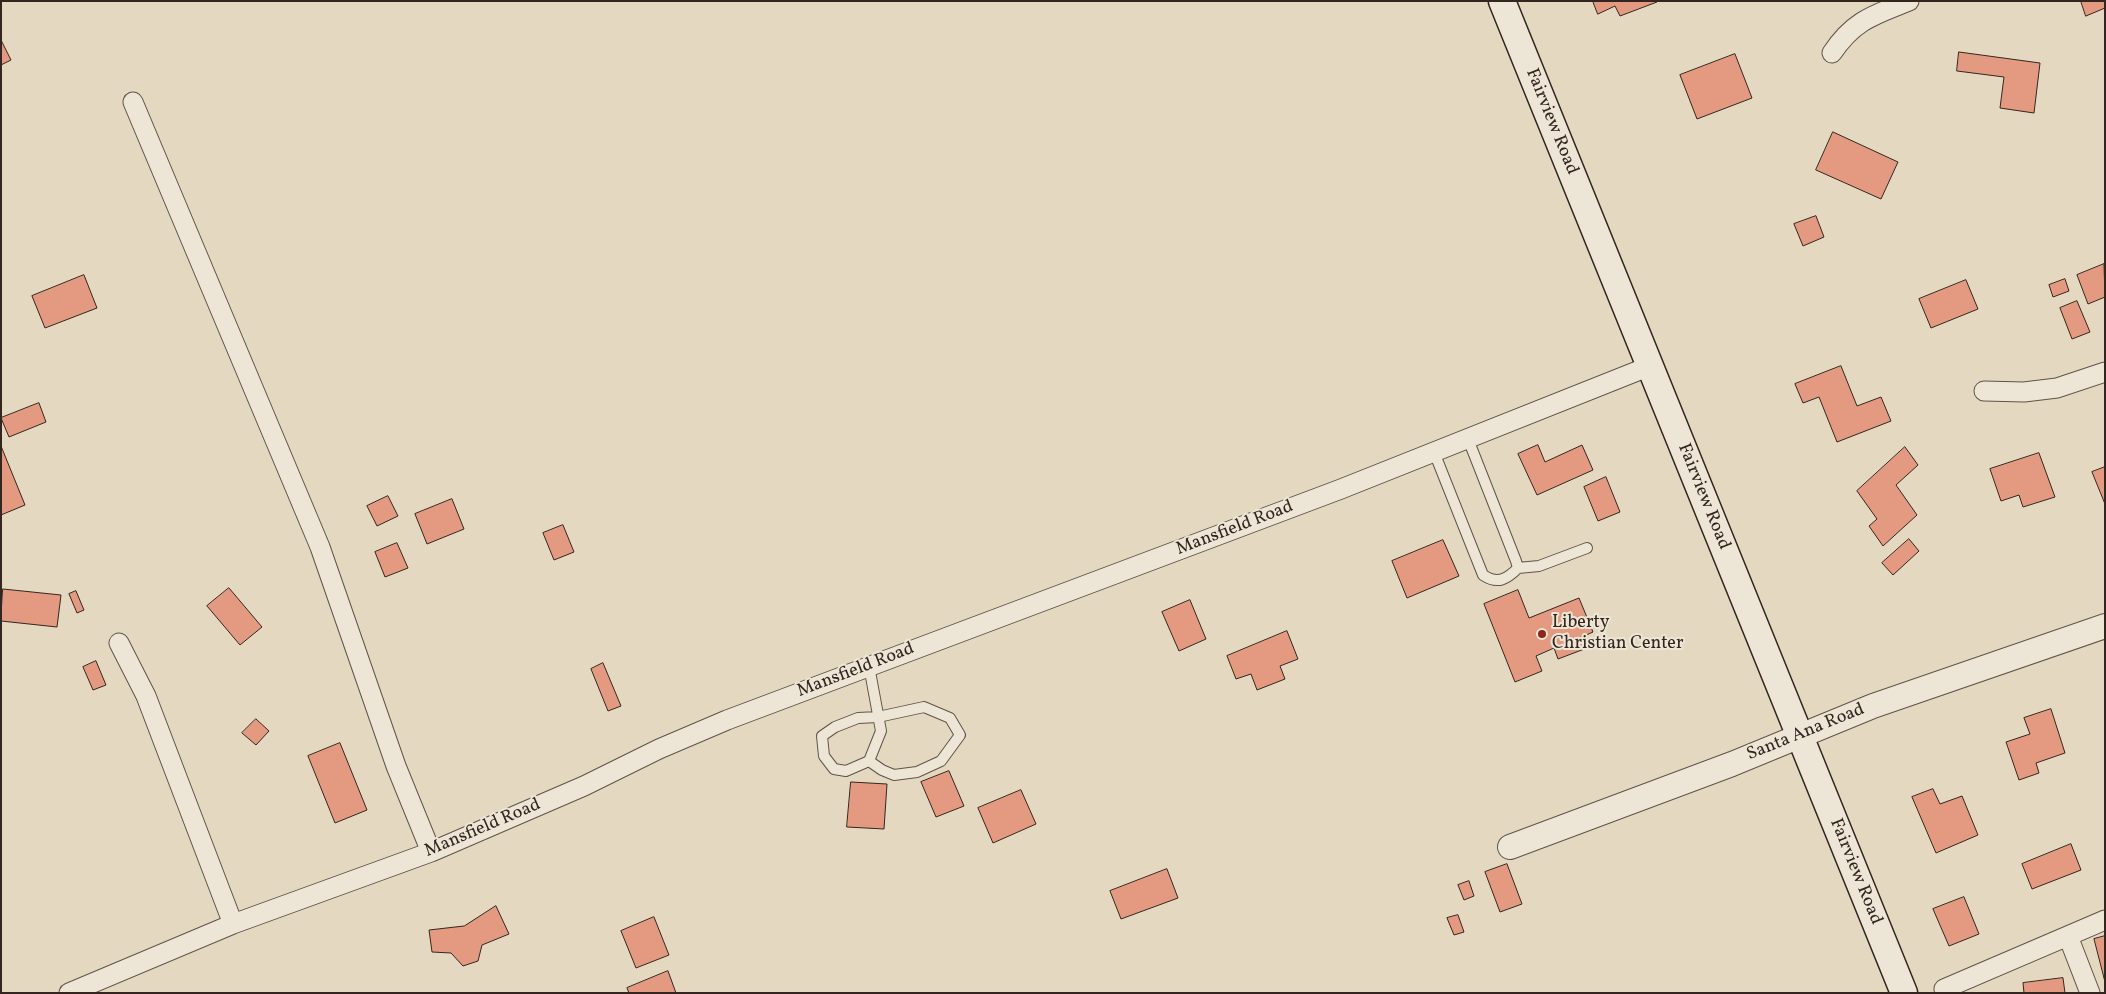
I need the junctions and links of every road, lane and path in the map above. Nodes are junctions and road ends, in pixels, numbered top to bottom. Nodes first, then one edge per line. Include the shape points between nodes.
1 (1502, 1) edge
2 (1910, 1) edge
3 (1832, 53) dead end
4 (132, 102) dead end
5 (1650, 366) junction
6 (2105, 372) edge
7 (1984, 391) dead end
8 (1468, 439) junction
9 (1434, 452) junction
10 (1588, 548) dead end
11 (1518, 568) junction
12 (2105, 626) edge
13 (119, 643) dead end
14 (869, 666) junction
15 (878, 717) junction
16 (1800, 735) junction
17 (870, 761) junction
18 (1510, 846) dead end
19 (431, 852) junction
20 (2105, 920) edge
21 (234, 924) junction
22 (2068, 936) junction
23 (68, 993) edge
24 (1904, 993) edge
25 (1946, 993) edge
26 (2090, 993) edge

1 - 5 main road, Fairview Road
2 - 3 street via 1855,26 1842,37
4 - 19 street via 320,547 396,766
5 - 8 street, Mansfield Road
5 - 16 main road, Fairview Road
6 - 7 street via 2057,388 2024,392
8 - 9 street, Mansfield Road
8 - 11 lane
9 - 11 lane via 1483,575 1492,581 1500,581
9 - 14 street, Mansfield Road
10 - 11 lane via 1539,566
12 - 16 street, Santa Ana Road via 1873,706
13 - 21 street via 146,696
14 - 15 lane
14 - 19 street, Mansfield Road via 727,720
15 - 17 lane via 881,731
15 - 17 lane via 858,718 822,736 824,756 834,769 846,771
15 - 17 lane via 924,707 950,718 960,735 941,761 917,772 894,774
16 - 18 street, Santa Ana Road via 1732,764
16 - 24 main road, Fairview Road
19 - 21 street, Mansfield Road
20 - 22 street
21 - 23 street, Mansfield Road
22 - 25 street via 1944,990
22 - 26 street

